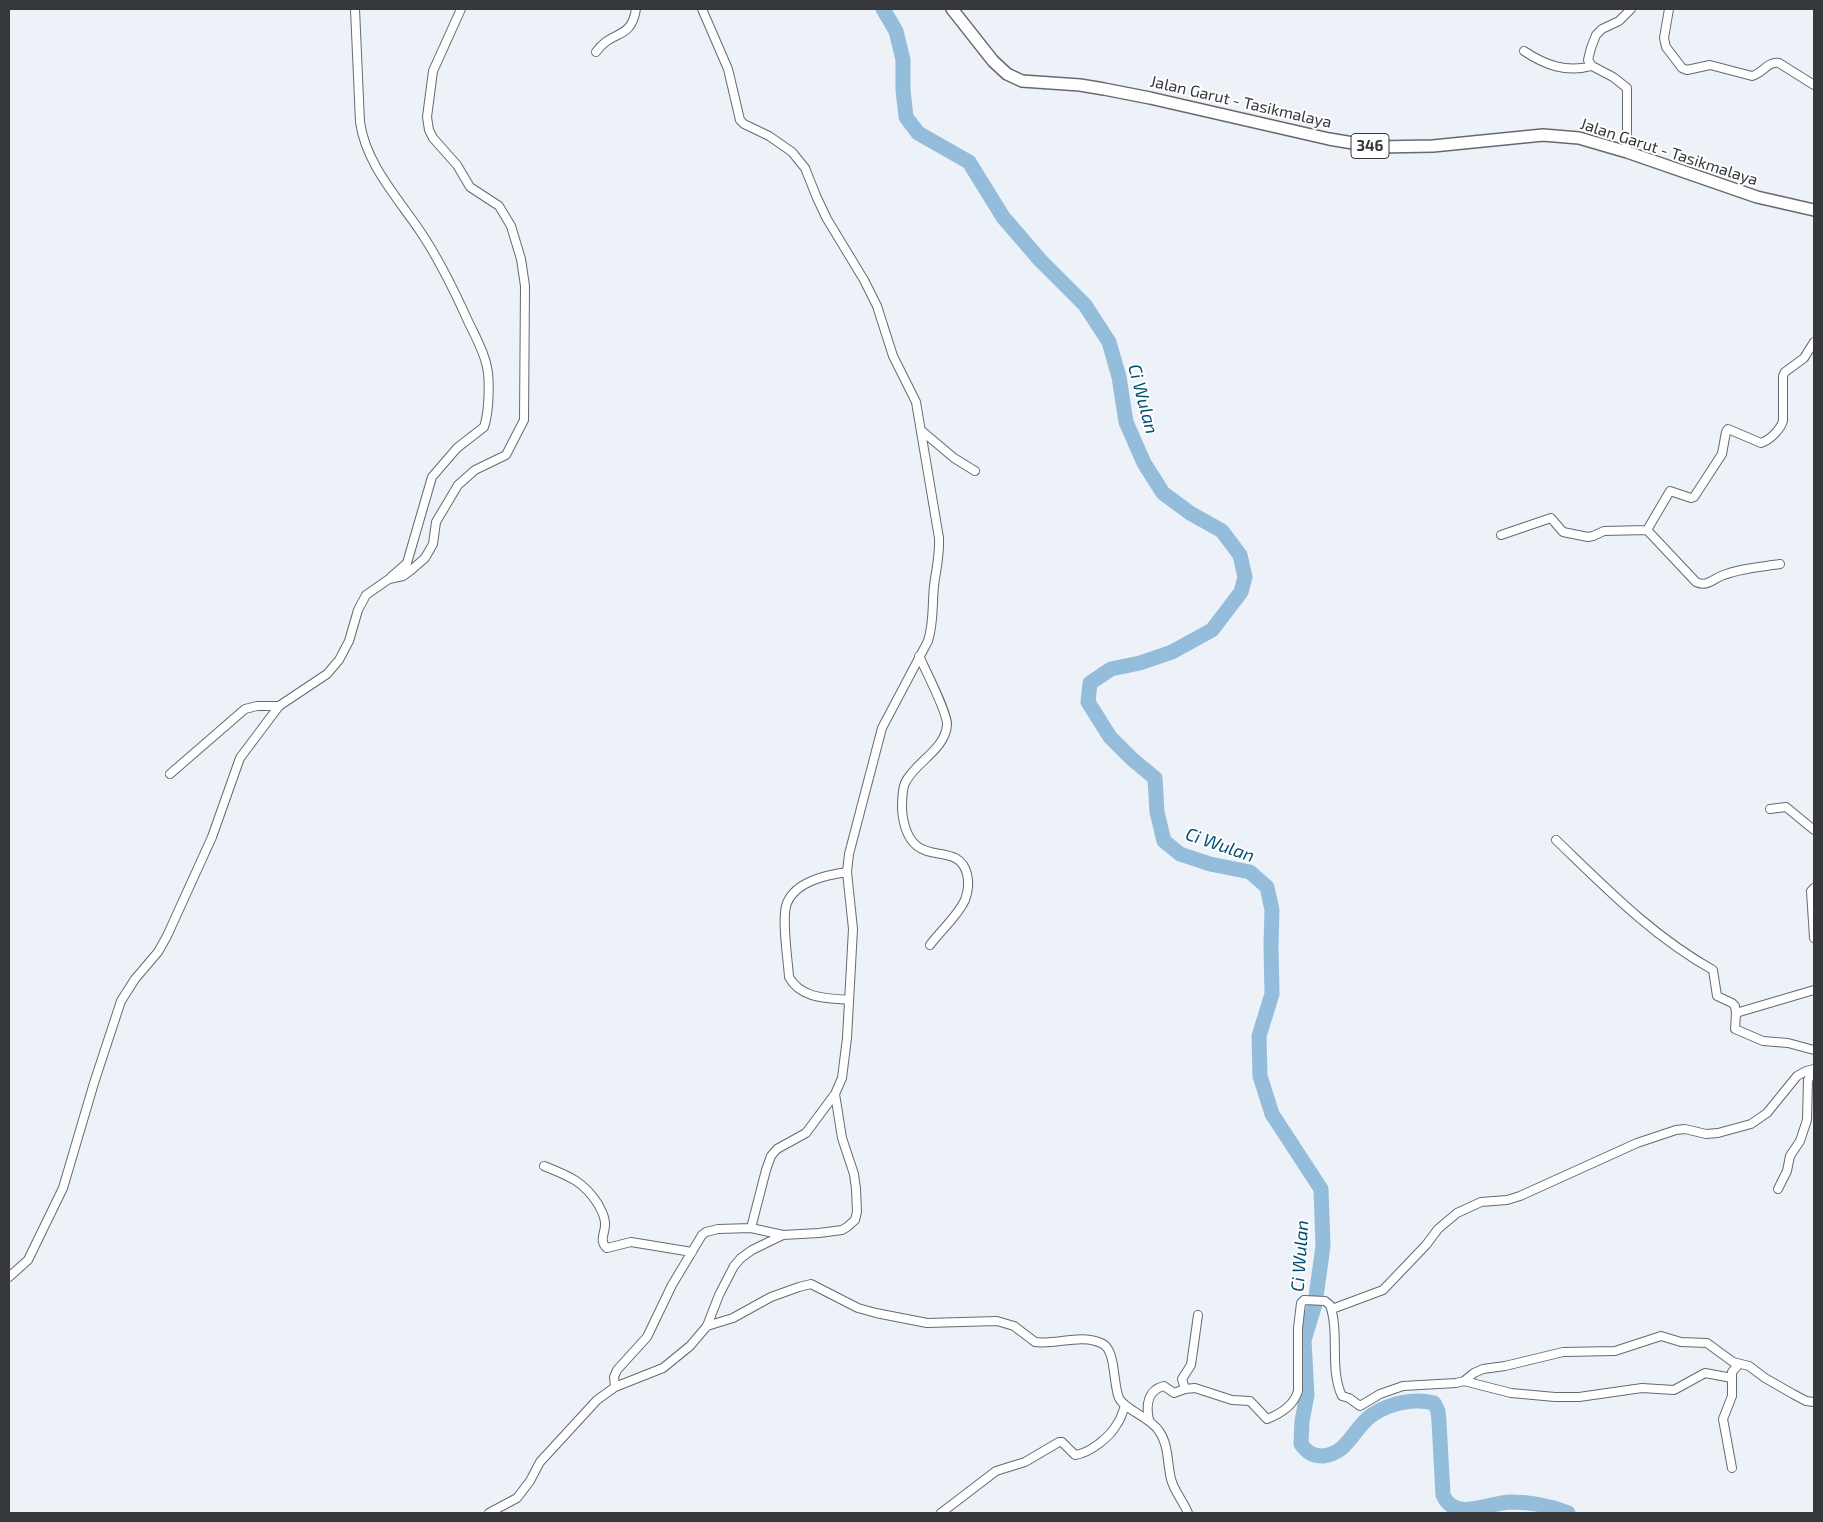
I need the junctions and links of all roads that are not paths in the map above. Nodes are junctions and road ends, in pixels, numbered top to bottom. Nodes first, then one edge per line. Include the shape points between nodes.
1 (354, 9) edge
2 (461, 9) edge
3 (636, 9) edge
4 (702, 9) edge
5 (952, 9) edge
6 (1631, 9) edge
7 (1669, 9) edge
8 (596, 52) dead end
9 (1524, 52) dead end
10 (1592, 66) junction
11 (1814, 85) edge
12 (1626, 152) junction
13 (1814, 210) edge
14 (1814, 342) edge
15 (922, 431) junction
16 (975, 471) dead end
17 (1647, 530) junction
18 (1501, 535) dead end
19 (1780, 564) dead end
20 (389, 579) junction
21 (919, 656) junction
22 (279, 706) junction
23 (170, 774) dead end
24 (1770, 809) dead end
25 (1814, 830) edge
26 (1556, 840) dead end
27 (847, 872) junction
28 (1814, 888) edge
29 (1814, 938) edge
30 (930, 945) dead end
31 (1814, 990) edge
32 (849, 1000) junction
33 (1736, 1013) junction
34 (1814, 1050) edge
35 (1814, 1069) edge
36 (835, 1094) junction
37 (544, 1166) dead end
38 (1778, 1189) dead end
39 (751, 1228) junction
40 (783, 1235) junction
41 (692, 1252) junction
42 (10, 1278) edge
43 (1332, 1309) junction
44 (1198, 1315) dead end
45 (707, 1326) junction
46 (1739, 1364) junction
47 (1732, 1378) junction
48 (1464, 1381) junction
49 (615, 1387) junction
50 (1185, 1389) junction
51 (1814, 1402) edge
52 (1125, 1405) junction
53 (1149, 1420) junction
54 (1732, 1468) dead end
55 (489, 1513) edge
56 (941, 1513) edge
57 (1188, 1513) edge

1 - 20 street via 362,138 371,158 448,278 482,352 488,376 484,427 457,448 432,477 407,563
2 - 20 street via 432,71 428,130 458,165 470,187 499,206 511,226 525,286 524,420 506,455 475,470 458,486 436,522 433,544 424,558 403,576
3 - 8 street via 630,28 605,40
4 - 15 street via 728,69 740,120 792,152 805,168 828,220 864,280 916,402
5 - 12 main road, Jalan Garut - Tasikmalaya / 346 via 993,61 1007,74 1022,81 1104,89 1377,147 1433,146 1543,135 1579,138
6 - 10 street via 1596,35 1588,60
7 - 11 street via 1664,38 1666,47 1682,68 1687,70 1710,65 1752,76 1771,62 1779,62
9 - 10 street via 1553,66 1579,70
10 - 12 street via 1627,88
12 - 13 main road, Jalan Garut - Tasikmalaya / 346 via 1750,195
14 - 17 street via 1804,358 1784,374 1780,428 1763,443 1728,429 1722,454 1694,497 1670,491
15 - 16 street
15 - 21 street via 940,554 931,630
17 - 18 street via 1604,531 1591,537 1563,532 1551,518
17 - 19 street via 1700,584 1738,571
20 - 22 street via 366,595 349,641 333,668
21 - 27 street via 882,728
21 - 30 street via 948,726 941,741 904,784 904,827 917,846 958,860 968,878 965,899
22 - 23 street via 245,709
22 - 42 street via 237,763 212,837 168,936 121,1001 63,1188 28,1260
24 - 25 street via 1786,807
26 - 33 street via 1652,929 1713,970 1717,996 1732,1003
27 - 32 street via 853,929
27 - 32 street via 806,883 788,901 785,922 789,977 793,984 806,994
28 - 29 street via 1811,891
31 - 33 street
32 - 36 street via 844,1067
33 - 34 street via 1734,1027 1737,1030 1763,1041
35 - 38 street via 1808,1084 1807,1120
35 - 43 street via 1797,1076 1767,1113 1751,1124 1718,1134 1676,1130 1638,1143 1520,1196 1481,1202 1456,1213 1383,1290
36 - 39 street via 806,1134 777,1149 772,1156
36 - 40 street via 842,1138 854,1174 855,1220 842,1230
37 - 41 street via 576,1180 592,1195 606,1224 602,1240 607,1248 631,1242
39 - 40 street
39 - 41 street via 711,1230 702,1235
40 - 45 street via 740,1258 719,1295
41 - 49 street via 647,1337 616,1370
43 - 48 street via 1336,1384 1342,1396 1356,1404 1364,1405 1380,1394 1403,1386
43 - 50 street via 1326,1301 1303,1300 1301,1303 1298,1391 1286,1408 1267,1419 1250,1401 1232,1400 1195,1388
44 - 50 street via 1190,1365 1182,1379
45 - 49 street via 690,1346 663,1368
45 - 52 street via 732,1318 771,1297 811,1284 858,1308 885,1316 927,1323 997,1321 1014,1326 1035,1342 1078,1339 1099,1343 1106,1346 1110,1354 1118,1395
46 - 47 street via 1732,1371
46 - 48 street via 1707,1343 1681,1342 1661,1336 1615,1351 1563,1352 1483,1369
46 - 51 street via 1750,1366 1793,1394
47 - 48 street via 1705,1373 1674,1390 1642,1388 1555,1397 1511,1393
47 - 54 street via 1732,1396 1723,1416
49 - 55 street via 588,1409 540,1462 517,1498
50 - 53 street via 1174,1393 1165,1387 1156,1390 1147,1402
52 - 53 street
52 - 56 street via 1116,1426 1086,1451 1076,1455 1062,1442 1057,1442 1027,1461 996,1471
53 - 57 street via 1165,1442 1171,1479

